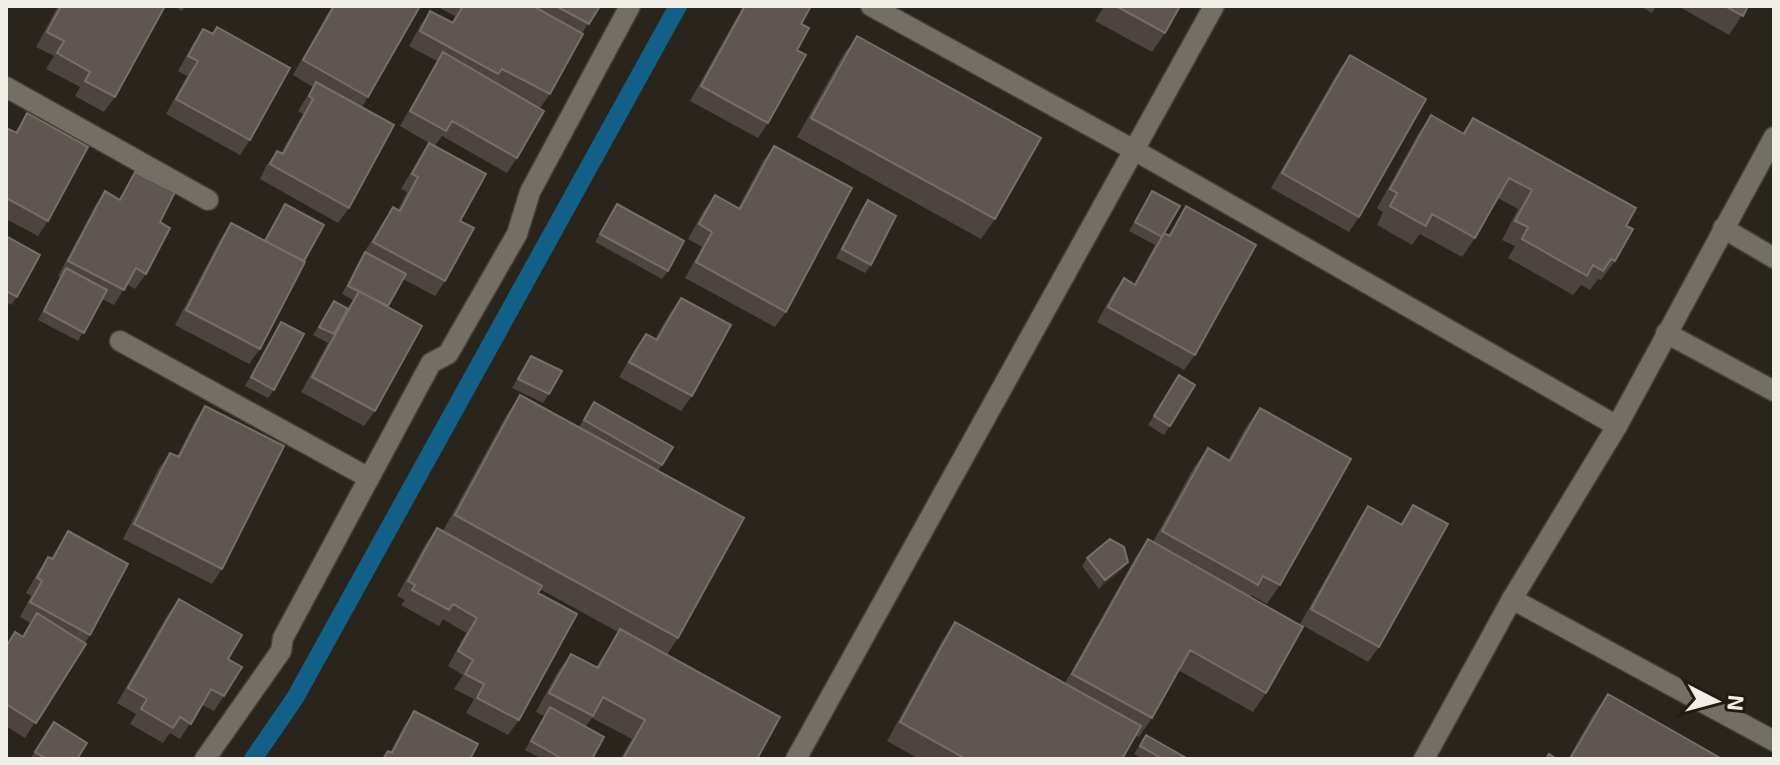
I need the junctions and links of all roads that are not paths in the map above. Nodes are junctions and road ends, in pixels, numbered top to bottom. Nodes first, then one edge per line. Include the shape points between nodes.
1 (630, 6) edge
2 (871, 6) edge
3 (1214, 6) edge
4 (6, 87) edge
5 (1774, 137) edge
6 (1134, 150) junction
7 (208, 200) dead end
8 (1723, 228) junction
9 (1774, 258) edge
10 (1666, 333) junction
11 (120, 341) dead end
12 (1774, 391) edge
13 (1617, 426) junction
14 (369, 478) junction
15 (1512, 599) junction
16 (1774, 741) edge
17 (205, 759) edge
18 (796, 759) edge
19 (1424, 759) edge

1 - 14 street via 530,192 517,234 448,354 431,363
2 - 6 street
3 - 6 street
4 - 7 street
5 - 8 street
6 - 13 street
6 - 18 street
8 - 9 street
8 - 10 street
10 - 12 street
10 - 13 street
11 - 14 street
13 - 15 street
14 - 17 street via 283,638 281,651
15 - 16 street
15 - 19 street

